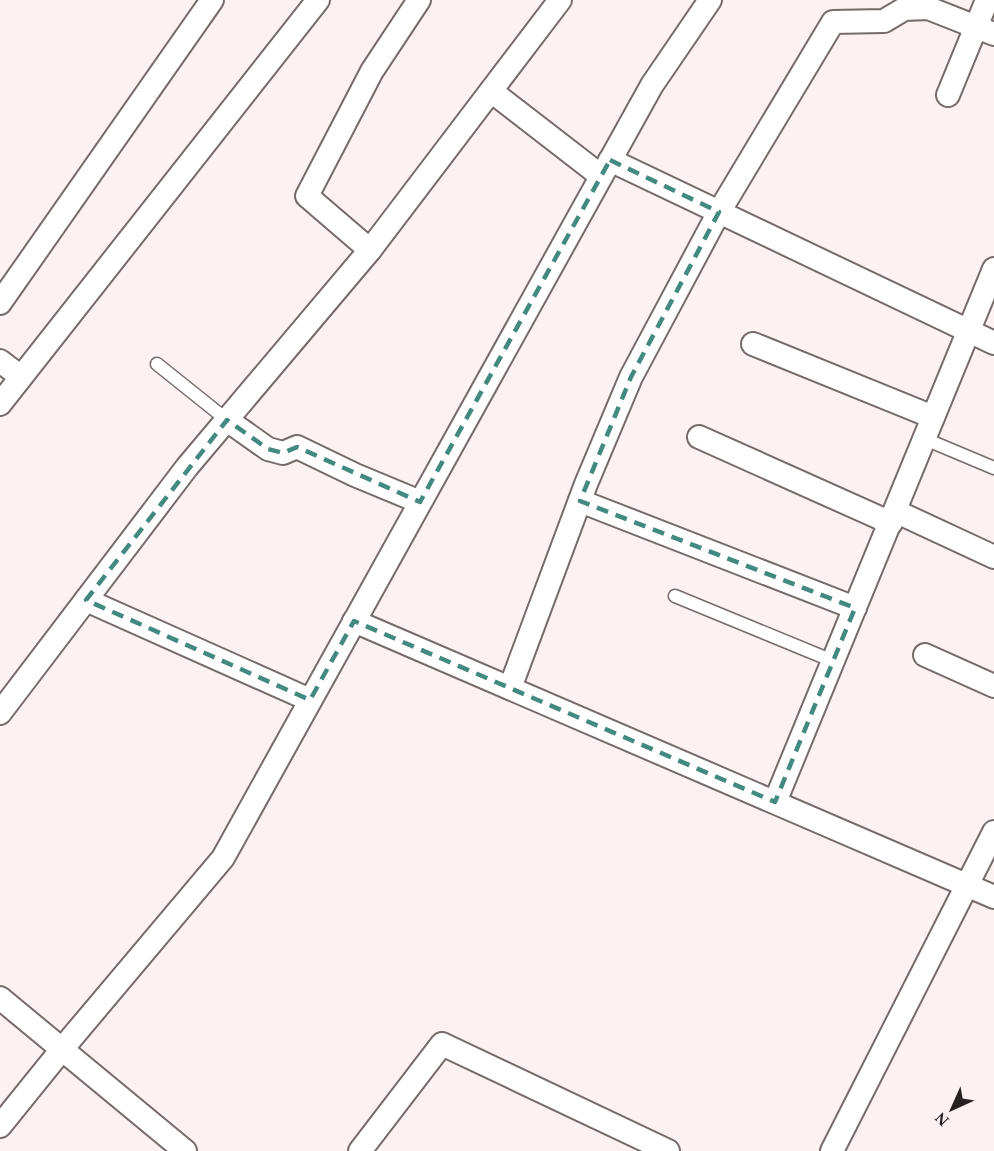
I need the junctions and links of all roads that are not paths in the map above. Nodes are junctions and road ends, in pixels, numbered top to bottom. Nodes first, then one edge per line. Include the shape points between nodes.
1 (212, 0) edge
2 (318, 0) edge
3 (419, 0) edge
4 (560, 0) edge
5 (710, 0) edge
6 (987, 0) edge
7 (985, 31) edge
8 (491, 91) junction
9 (948, 95) dead end
10 (606, 168) junction
11 (719, 212) junction
12 (370, 250) junction
13 (994, 269) edge
14 (0, 303) edge
15 (968, 330) junction
16 (994, 343) edge
17 (753, 344) dead end
18 (0, 361) edge
19 (157, 364) dead end
20 (21, 377) junction
21 (0, 404) edge
22 (933, 417) junction
23 (227, 420) junction
24 (699, 437) dead end
25 (925, 439) junction
26 (994, 468) edge
27 (580, 501) junction
28 (420, 502) junction
29 (893, 517) junction
30 (994, 557) edge
31 (675, 596) dead end
32 (86, 600) junction
33 (855, 608) junction
34 (354, 621) junction
35 (925, 655) dead end
36 (833, 661) junction
37 (994, 686) edge
38 (510, 688) junction
39 (310, 700) junction
40 (0, 713) edge
41 (775, 802) junction
42 (994, 832) edge
43 (968, 886) junction
44 (994, 897) edge
45 (0, 998) edge
46 (63, 1048) junction
47 (0, 1126) edge
48 (185, 1151) edge
49 (360, 1151) edge
50 (668, 1151) edge
51 (832, 1151) edge

1 - 14 street
2 - 20 street
3 - 12 street via 372,70 307,196
4 - 8 street
5 - 10 street via 652,85
6 - 7 street
7 - 9 street
7 - 11 street via 928,8 904,9 884,21 833,22
8 - 10 street
8 - 12 street
10 - 11 street
10 - 28 street
11 - 15 street
11 - 27 street via 631,377
12 - 23 street
13 - 15 street
15 - 16 street
15 - 22 street
17 - 22 street
18 - 20 street
19 - 23 lane
20 - 21 street
22 - 25 street
23 - 28 street via 268,449 283,453 297,447
23 - 32 street
24 - 29 street
25 - 26 lane
25 - 29 street
27 - 33 street
27 - 38 street
28 - 34 street
29 - 30 street
29 - 33 street
31 - 36 lane
32 - 39 street
32 - 40 street
33 - 36 street
34 - 38 street
34 - 39 street
35 - 37 street
36 - 41 street
38 - 41 street
39 - 46 street via 223,858
41 - 43 street
42 - 43 street
43 - 44 street
43 - 51 street
45 - 46 street
46 - 47 street
46 - 48 street
49 - 50 street via 442,1044

